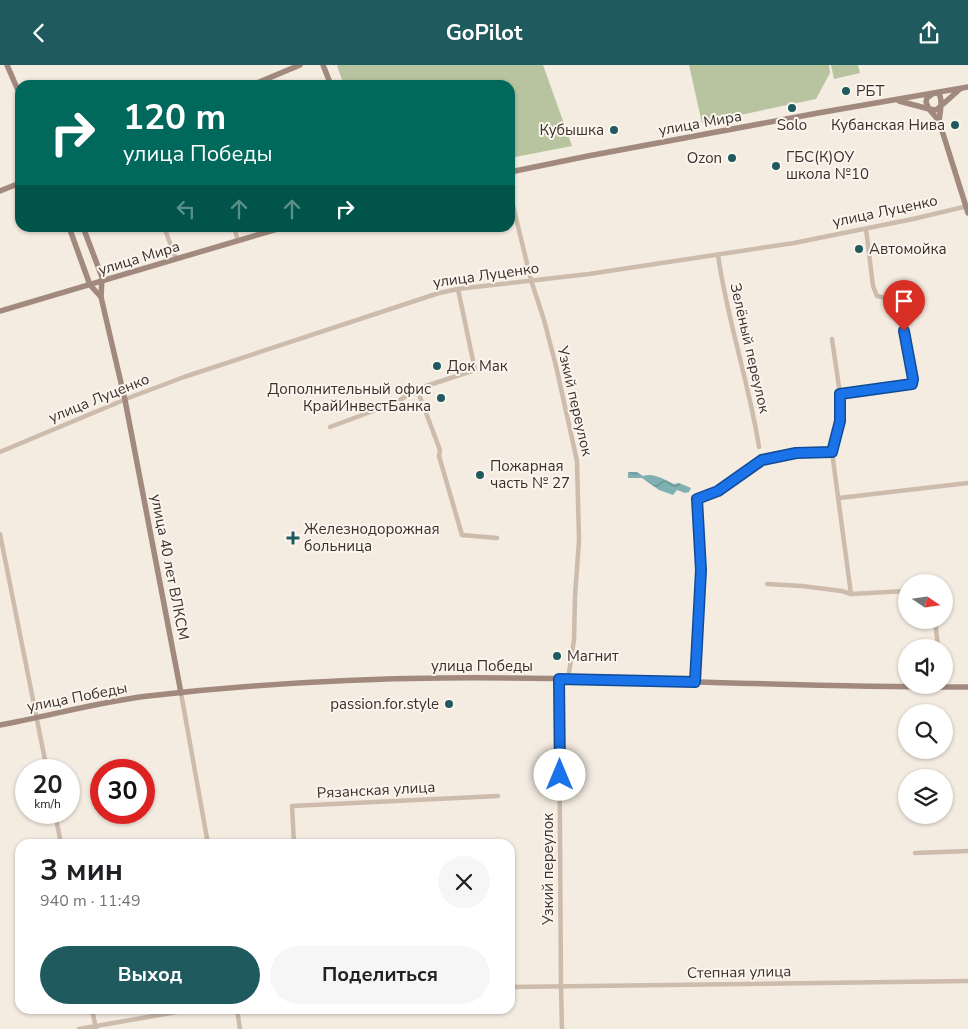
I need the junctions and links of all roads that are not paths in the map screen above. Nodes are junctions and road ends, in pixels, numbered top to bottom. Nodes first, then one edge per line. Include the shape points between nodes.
1 (7, 65) edge
2 (300, 65) edge
3 (323, 65) edge
4 (264, 80) edge
5 (329, 80) edge
6 (15, 83) edge
7 (968, 87) edge
8 (960, 89) junction
9 (934, 94) junction
10 (895, 100) junction
11 (942, 105) junction
12 (929, 109) junction
13 (939, 121) junction
14 (515, 171) edge
15 (15, 185) edge
16 (0, 191) edge
17 (967, 208) edge
18 (515, 214) edge
19 (866, 229) junction
20 (71, 232) edge
21 (85, 232) edge
22 (166, 232) edge
23 (235, 232) edge
24 (268, 232) edge
25 (238, 241) junction
26 (718, 255) junction
27 (176, 259) junction
28 (531, 280) junction
29 (102, 281) junction
30 (90, 285) junction
31 (458, 289) junction
32 (101, 297) junction
33 (0, 311) edge
34 (832, 339) dead end
35 (417, 389) junction
36 (840, 394) junction
37 (125, 400) junction
38 (330, 427) dead end
39 (759, 447) dead end
40 (0, 452) edge
41 (832, 452) junction
42 (968, 483) edge
43 (839, 498) junction
44 (0, 534) edge
45 (497, 538) dead end
46 (767, 584) dead end
47 (898, 591) edge
48 (851, 594) junction
49 (559, 679) junction
50 (568, 679) junction
51 (695, 682) junction
52 (898, 685) edge
53 (953, 686) edge
54 (968, 687) edge
55 (180, 693) junction
56 (37, 718) junction
57 (0, 725) edge
58 (45, 759) edge
59 (498, 796) dead end
60 (57, 824) edge
61 (60, 839) edge
62 (207, 839) edge
63 (294, 839) edge
64 (968, 851) edge
65 (915, 853) dead end
66 (968, 981) edge
67 (515, 987) edge
68 (560, 987) junction
69 (93, 1014) edge
70 (166, 1014) edge
71 (238, 1014) edge
72 (95, 1027) edge
73 (79, 1029) edge
74 (240, 1029) edge
75 (562, 1029) edge

1 - 6 street
2 - 4 street
3 - 5 street
7 - 8 street, улица Мира
8 - 9 street, улица Мира
8 - 11 street, улица Мира
9 - 10 street, улица Мира
9 - 11 street via 941,99
9 - 12 street via 927,98
10 - 12 street, улица Мира
10 - 14 street, улица Мира
11 - 12 street via 936,110
11 - 13 street
12 - 13 street
13 - 17 street
15 - 16 street
17 - 19 street, улица Луценко
18 - 28 street, Узкий переулок
19 - 26 street, улица Луценко
19 - 36 street via 873,286 878,296 899,301 913,379 912,384
20 - 30 street, улица 40 лет ВЛКСМ
21 - 29 street, улица 40 лет ВЛКСМ
22 - 27 street
23 - 25 street
24 - 25 street, улица Мира
25 - 27 street, улица Мира
26 - 28 street, улица Луценко
26 - 39 street, Зелёный переулок
27 - 29 street, улица Мира
28 - 31 street, улица Луценко
28 - 50 street, Узкий переулок via 544,320 577,461 579,540 573,651
29 - 30 street, улица Мира
29 - 32 street, улица 40 лет ВЛКСМ
30 - 32 street, улица 40 лет ВЛКСМ
30 - 33 street, улица Мира
31 - 35 street via 476,369
31 - 37 street, улица Луценко via 286,343
32 - 37 street, улица 40 лет ВЛКСМ
34 - 36 street
35 - 38 street via 397,402
35 - 45 street via 440,450 462,535
36 - 41 street via 840,421
37 - 40 street, улица Луценко
37 - 55 street, улица 40 лет ВЛКСМ
41 - 43 street
41 - 51 street via 762,458 718,491 697,499 701,570
42 - 43 street
43 - 48 street
44 - 56 street
46 - 48 street
47 - 48 street
49 - 50 street, улица Победы
49 - 55 street, улица Победы via 380,680
49 - 68 street, Узкий переулок
50 - 51 street, улица Победы
51 - 52 street, улица Победы
53 - 54 street, улица Победы
55 - 56 street, улица Победы via 114,701
55 - 62 street, улица 40 лет ВЛКСМ
56 - 57 street, улица Победы
56 - 58 street
59 - 63 street, Рязанская улица via 292,806
60 - 61 street
64 - 65 street
66 - 68 street, Степная улица
67 - 68 street, Степная улица
68 - 75 street, Узкий переулок
69 - 72 street
70 - 72 street
71 - 74 street
72 - 73 street

